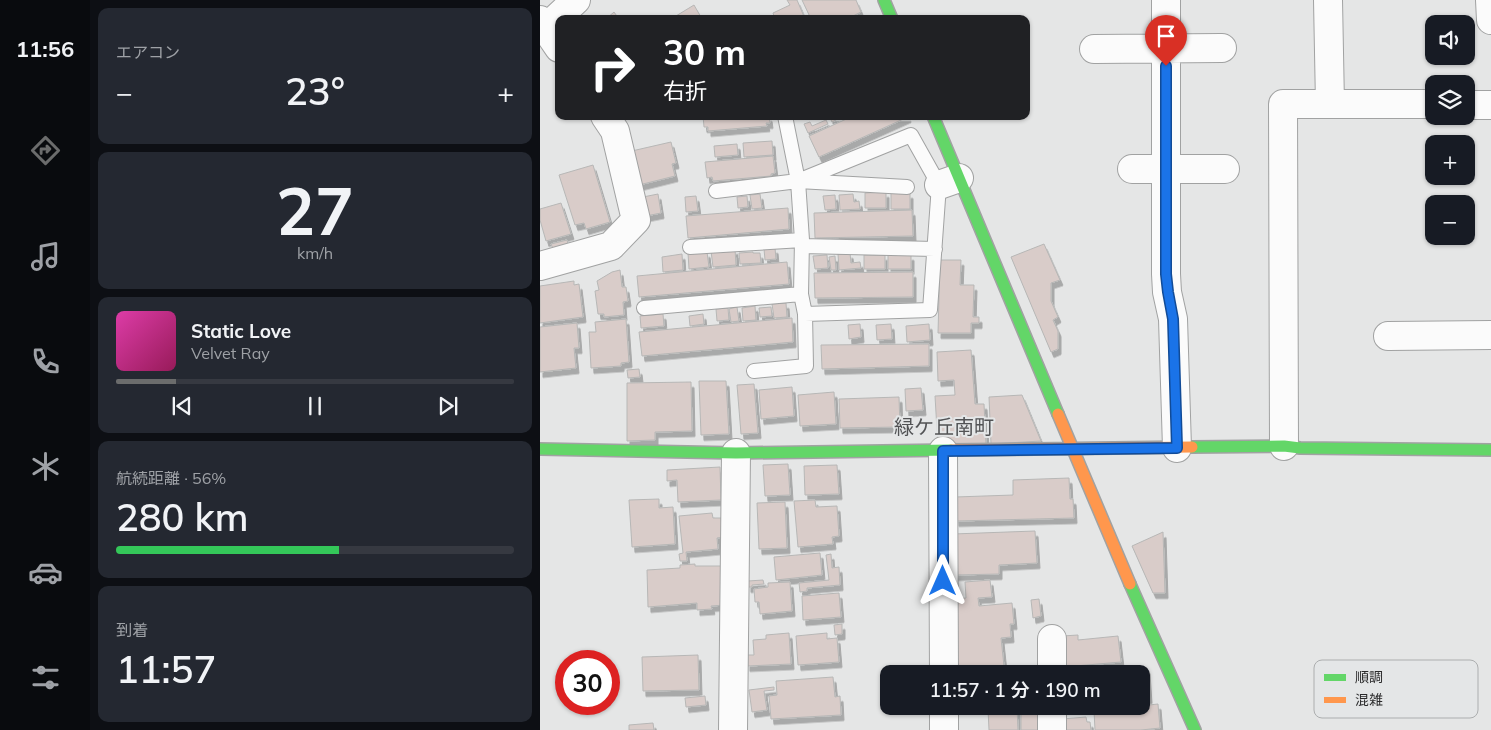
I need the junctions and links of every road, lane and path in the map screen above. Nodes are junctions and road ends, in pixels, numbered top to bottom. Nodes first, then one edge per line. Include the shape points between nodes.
1 (576, 0) edge
2 (884, 0) edge
3 (1166, 0) edge
4 (1328, 0) edge
5 (1490, 0) edge
6 (563, 15) edge
7 (890, 15) edge
8 (1491, 20) edge
9 (1166, 48) junction
10 (1222, 48) dead end
11 (1094, 50) dead end
12 (1330, 104) junction
13 (1425, 104) edge
14 (1475, 105) edge
15 (1491, 105) edge
16 (608, 120) edge
17 (786, 120) edge
18 (934, 120) edge
19 (1132, 169) dead end
20 (1167, 169) junction
21 (1225, 169) dead end
22 (798, 182) junction
23 (949, 182) junction
24 (907, 187) dead end
25 (716, 191) dead end
26 (802, 243) junction
27 (690, 247) dead end
28 (935, 249) junction
29 (540, 266) edge
30 (801, 294) junction
31 (644, 308) dead end
32 (805, 314) junction
33 (1491, 335) edge
34 (1388, 336) dead end
35 (754, 371) dead end
36 (1284, 446) junction
37 (1073, 448) junction
38 (1177, 448) junction
39 (540, 449) edge
40 (1491, 450) edge
41 (943, 451) junction
42 (736, 453) junction
43 (1052, 639) dead end
44 (944, 665) edge
45 (1052, 665) edge
46 (944, 715) edge
47 (1052, 715) edge
48 (733, 730) edge
49 (944, 730) edge
50 (1052, 730) edge
51 (1195, 730) edge

1 - 6 street
2 - 7 street
3 - 9 street
4 - 12 street
5 - 8 street
9 - 10 street
9 - 11 street
9 - 20 street
12 - 13 street
12 - 36 street via 1284,104
14 - 15 street
16 - 29 street via 615,131 636,220 611,246
17 - 22 lane
18 - 23 street
19 - 20 street
20 - 21 street
20 - 38 street via 1166,274 1173,319
22 - 23 lane via 911,135
22 - 24 lane
22 - 25 lane
22 - 26 lane
23 - 28 lane
23 - 37 street
26 - 27 lane
26 - 28 lane
26 - 30 lane
28 - 32 lane via 930,310
30 - 31 lane
30 - 32 lane
32 - 35 lane via 806,366
33 - 34 street
36 - 38 street
36 - 40 street
37 - 38 street
37 - 41 street
37 - 51 street
39 - 42 street
41 - 42 street
41 - 44 street
42 - 48 street
43 - 45 street
46 - 49 street
47 - 50 street

